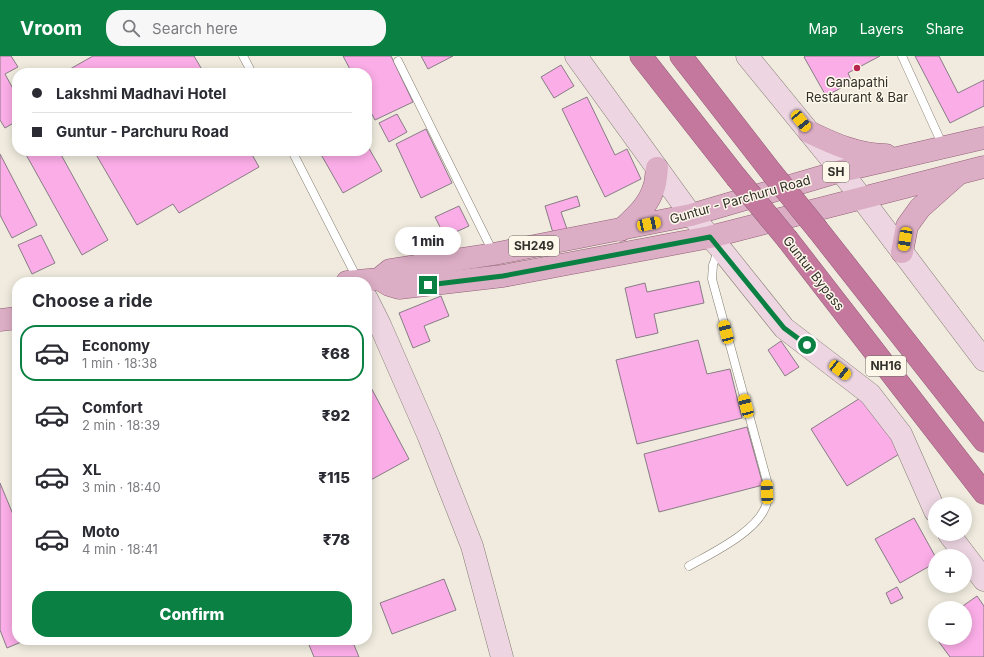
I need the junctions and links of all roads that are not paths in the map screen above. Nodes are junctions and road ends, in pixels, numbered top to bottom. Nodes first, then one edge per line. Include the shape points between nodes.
1 (243, 56) edge
2 (576, 56) edge
3 (641, 56) edge
4 (681, 56) edge
5 (747, 56) edge
6 (902, 56) edge
7 (398, 61) dead end
8 (249, 68) edge
9 (809, 132) junction
10 (984, 138) edge
11 (944, 146) junction
12 (295, 156) edge
13 (905, 156) junction
14 (984, 167) edge
15 (657, 168) junction
16 (841, 171) junction
17 (960, 172) junction
18 (862, 199) junction
19 (691, 215) junction
20 (621, 230) junction
21 (715, 242) junction
22 (902, 252) junction
23 (494, 254) junction
24 (358, 277) edge
25 (372, 280) edge
26 (372, 285) edge
27 (372, 307) edge
28 (12, 319) edge
29 (0, 320) edge
30 (984, 360) edge
31 (984, 441) edge
32 (984, 493) edge
33 (929, 497) edge
34 (954, 541) edge
35 (689, 566) dead end
36 (984, 580) edge
37 (502, 657) edge

1 - 8 lane
2 - 15 street
3 - 32 highway, Guntur Bypass / NH16, bridge via 788,240
4 - 31 highway, NH16, bridge
5 - 9 street
6 - 11 lane
7 - 23 lane
9 - 13 main road via 851,150 877,155
9 - 16 street
10 - 11 main road, Guntur - Parchuru Road / SH
11 - 13 main road, Guntur - Parchuru Road / SH
12 - 24 lane
13 - 16 main road, Guntur - Parchuru Road / SH
14 - 17 main road, Guntur - Parchuru Road / SH249
15 - 19 street
15 - 20 main road via 655,187 650,196 640,212
16 - 18 street
16 - 19 main road, Guntur - Parchuru Road / SH
17 - 18 main road, Guntur - Parchuru Road / SH249
17 - 22 main road via 920,208 907,226
18 - 21 main road, Guntur - Parchuru Road / SH249
18 - 22 street
19 - 20 main road, Guntur - Parchuru Road / SH249
19 - 21 street
20 - 23 main road, Guntur - Parchuru Road / SH249
21 - 26 main road, Guntur - Parchuru Road / SH249 via 503,276 399,288
21 - 33 street via 784,328 870,394 901,434
21 - 35 lane via 712,278 767,480 767,503 760,517 747,531
22 - 30 street
23 - 25 main road, Guntur - Parchuru Road / SH249 via 390,270
27 - 37 street via 429,437 472,546
28 - 29 main road
34 - 36 street

